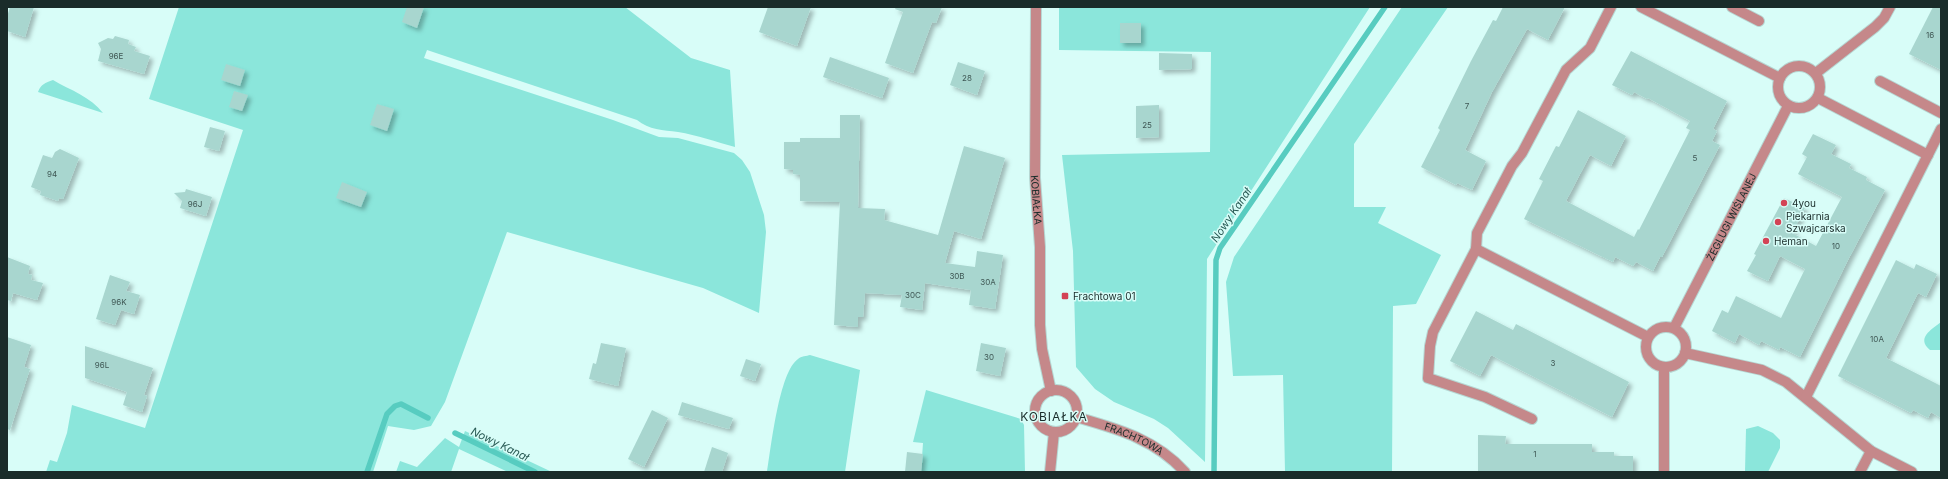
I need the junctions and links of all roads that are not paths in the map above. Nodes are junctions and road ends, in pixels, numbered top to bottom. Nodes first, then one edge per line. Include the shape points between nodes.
1 (1036, 7) edge
2 (1611, 7) edge
3 (1641, 7) edge
4 (1732, 7) edge
5 (1890, 7) edge
6 (1759, 21) dead end
7 (1816, 74) junction
8 (1780, 78) junction
9 (1880, 81) dead end
10 (1818, 98) junction
11 (1788, 106) junction
12 (1941, 113) edge
13 (1941, 129) edge
14 (1928, 154) junction
15 (1476, 249) junction
16 (1674, 328) junction
17 (1648, 337) junction
18 (1685, 353) junction
19 (1664, 368) junction
20 (1050, 391) junction
21 (1806, 397) junction
22 (1076, 417) junction
23 (1532, 418) dead end
24 (1054, 432) junction
25 (1871, 451) junction
26 (1050, 472) edge
27 (1185, 472) edge
28 (1664, 472) edge
29 (1860, 472) edge
30 (1912, 472) edge

1 - 20 street, KOBIAŁKA via 1035,178 1040,248 1040,325
2 - 15 street via 1590,48 1566,70 1522,153 1512,166 1477,233
3 - 8 street
4 - 6 street
5 - 7 street via 1875,27
7 - 8 street via 1801,66 1789,69
7 - 10 street via 1820,81
8 - 11 street via 1780,96
9 - 12 street
10 - 11 street via 1803,108
10 - 14 street
11 - 16 street, ŻEGLUGI WIŚLANEJ
13 - 14 street
14 - 21 street
15 - 17 street
15 - 23 street via 1433,332 1428,378 1485,397
16 - 17 street via 1658,328
16 - 18 street via 1685,341
17 - 19 street via 1645,344 1648,357
18 - 19 street via 1677,364
18 - 21 street via 1762,370 1786,382
19 - 28 street
20 - 22 street via 1058,390 1072,398 1076,406
20 - 24 street via 1043,395 1035,409 1040,425
21 - 25 street
22 - 24 street via 1070,428
22 - 27 street, FRACHTOWA via 1122,431 1152,444
24 - 26 street
25 - 29 street
25 - 30 street

